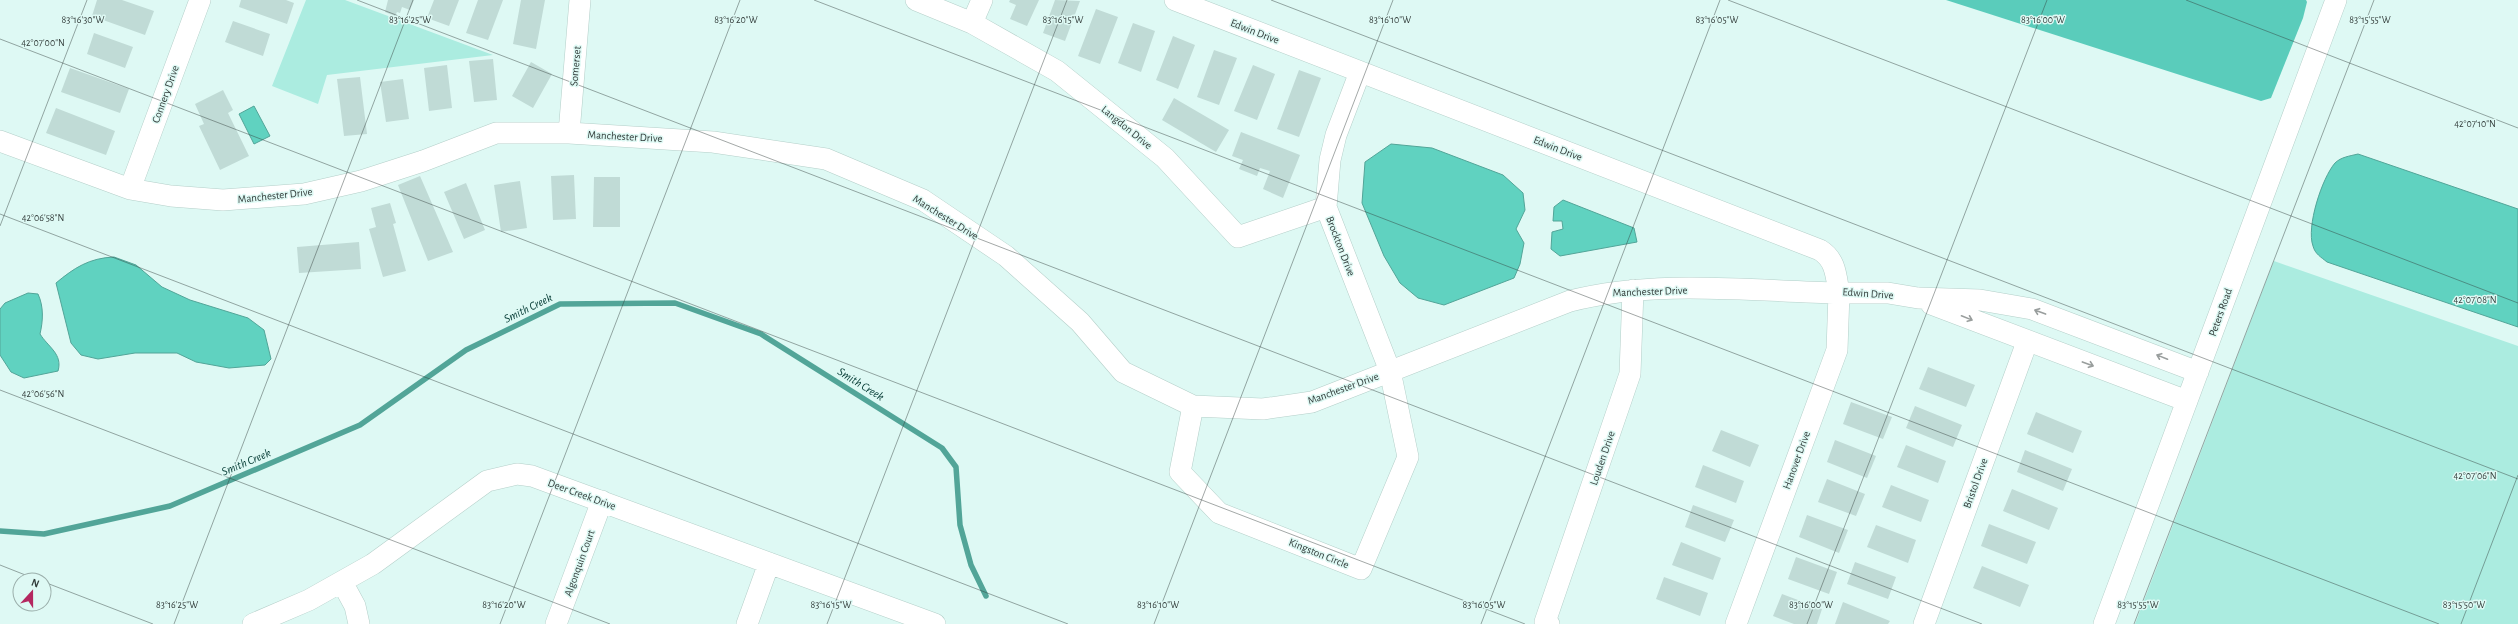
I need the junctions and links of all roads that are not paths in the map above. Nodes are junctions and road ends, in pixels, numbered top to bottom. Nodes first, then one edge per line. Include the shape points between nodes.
1 (200, 0) edge
2 (580, 0) edge
3 (916, 0) edge
4 (982, 0) edge
5 (1175, 0) edge
6 (2336, 0) edge
7 (972, 23) junction
8 (1360, 72) junction
9 (569, 133) junction
10 (0, 141) edge
11 (130, 189) junction
12 (1326, 207) junction
13 (1633, 290) junction
14 (1839, 293) junction
15 (1918, 298) junction
16 (2026, 342) junction
17 (1390, 371) junction
18 (2198, 372) junction
19 (2187, 402) junction
20 (1193, 406) junction
21 (602, 501) junction
22 (769, 563) junction
23 (342, 582) junction
24 (1547, 623) edge
25 (253, 624) edge
26 (359, 624) edge
27 (556, 624) edge
28 (747, 624) edge
29 (935, 624) edge
30 (1736, 624) edge
31 (1924, 624) edge
32 (2104, 624) edge

1 - 11 street, Connery Drive
2 - 9 street, Somerset
3 - 7 street, Langdon Drive
4 - 7 street
5 - 8 street, Edwin Drive
6 - 18 street, Peters Road
7 - 12 street, Langdon Drive via 1057,71 1165,158 1238,237
8 - 12 street, Brockton Drive via 1336,134 1330,160
8 - 14 street, Edwin Drive via 1820,250 1834,264
9 - 11 street, Manchester Drive via 496,133 361,181 304,194 223,200 171,196
9 - 20 street, Manchester Drive via 713,142 826,159 923,200 1006,256 1080,322 1124,372
10 - 11 street, Manchester Drive
12 - 17 street, Brockton Drive
13 - 14 street, Manchester Drive via 1660,288
13 - 17 street, Manchester Drive via 1600,294 1570,302
13 - 24 street, Louden Drive via 1629,380
14 - 15 street, Edwin Drive via 1888,293
14 - 30 street, Hanover Drive via 1837,350
15 -> 16 street, Edwin Drive
18 -> 15 street, Edwin Drive via 2032,309 1980,300
16 -> 19 street, Edwin Drive
16 - 31 street, Bristol Drive
17 - 20 street, Manchester Drive via 1312,402 1263,409
17 - 20 street, Kingston Circle via 1408,457 1361,569 1219,513 1180,472
18 - 19 street, Peters Road
19 - 32 street, Peters Road
21 - 22 street, Deer Creek Drive
21 - 23 street, Deer Creek Drive via 532,476 499,476 477,486 396,549
21 - 27 street, Algonquin Court
22 - 28 street
22 - 29 street, Deer Creek Drive
23 - 25 street, Deer Creek Drive
23 - 26 street via 355,606

